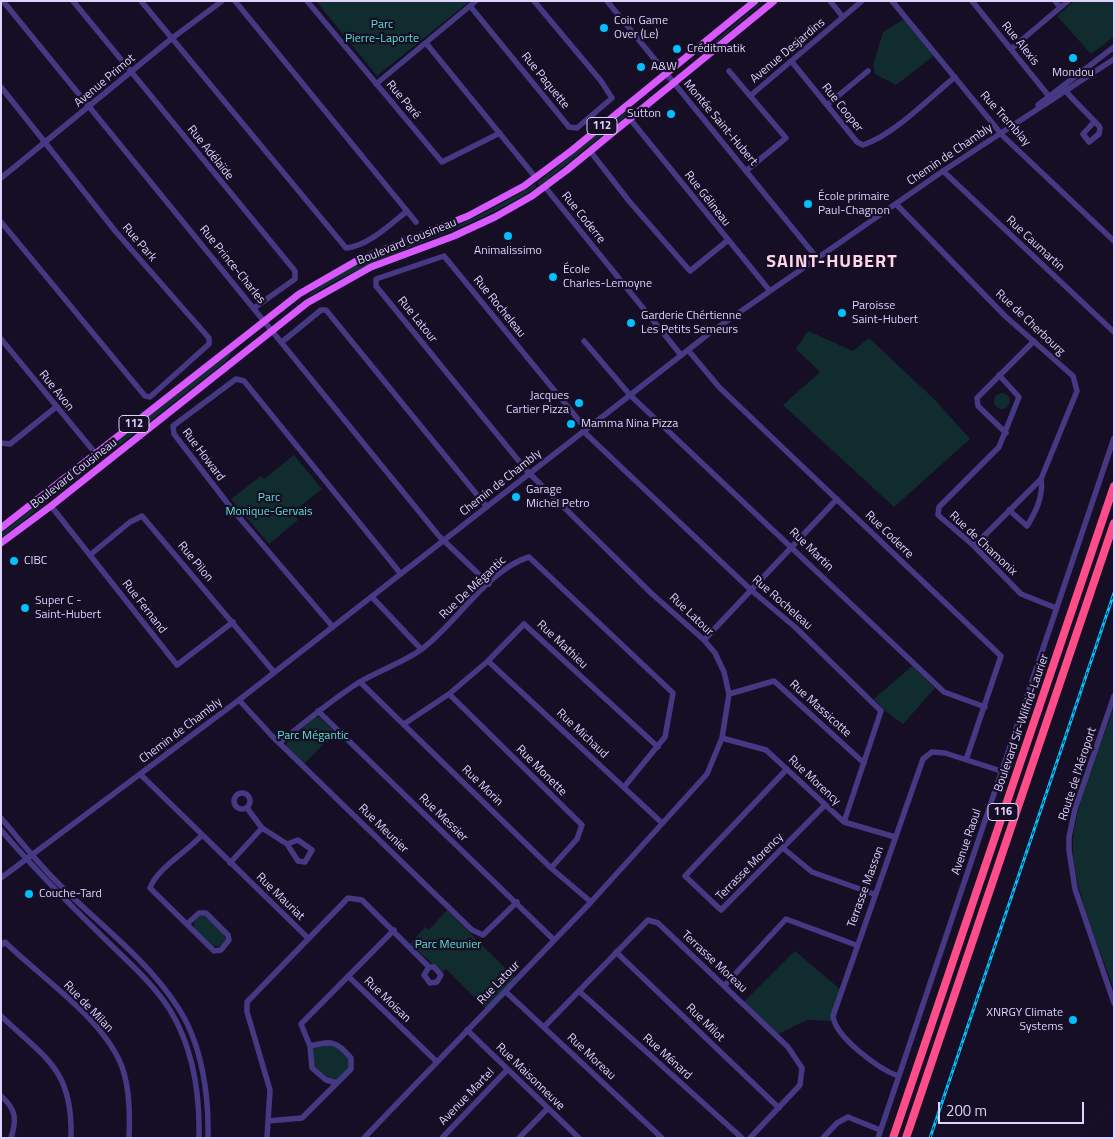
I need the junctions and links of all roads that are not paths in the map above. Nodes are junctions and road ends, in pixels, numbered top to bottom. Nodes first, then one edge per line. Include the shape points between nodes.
1 (3, 1) edge
2 (73, 1) edge
3 (141, 1) edge
4 (222, 1) edge
5 (234, 1) edge
6 (307, 1) edge
7 (476, 1) edge
8 (534, 1) edge
9 (607, 1) edge
10 (755, 1) edge
11 (774, 1) edge
12 (830, 1) edge
13 (862, 1) edge
14 (892, 1) edge
15 (972, 1) edge
16 (1055, 1) edge
17 (1068, 1) edge
18 (470, 6) junction
19 (1060, 8) junction
20 (842, 17) junction
21 (171, 39) junction
22 (426, 43) junction
23 (1114, 47) edge
24 (1011, 49) junction
25 (1107, 52) junction
26 (1113, 60) edge
27 (792, 62) junction
28 (729, 71) dead end
29 (868, 71) dead end
30 (131, 72) junction
31 (666, 74) junction
32 (955, 77) junction
33 (674, 83) junction
34 (376, 84) junction
35 (1, 87) edge
36 (1066, 91) junction
37 (750, 96) junction
38 (1051, 98) junction
39 (827, 105) junction
40 (90, 107) junction
41 (630, 119) junction
42 (1094, 122) dead end
43 (1001, 133) junction
44 (500, 134) junction
45 (46, 141) junction
46 (590, 151) junction
47 (747, 170) junction
48 (943, 171) junction
49 (1, 178) edge
50 (536, 178) junction
51 (545, 187) junction
52 (896, 204) junction
53 (406, 210) junction
54 (1, 222) edge
55 (416, 222) dead end
56 (727, 241) junction
57 (1114, 241) edge
58 (817, 258) junction
59 (375, 282) joint
60 (770, 292) junction
61 (254, 308) junction
62 (264, 320) junction
63 (272, 330) junction
64 (1114, 332) edge
65 (1, 339) edge
66 (584, 341) dead end
67 (1034, 341) junction
68 (282, 342) junction
69 (688, 350) junction
70 (681, 355) junction
71 (1000, 375) junction
72 (630, 395) junction
73 (56, 407) junction
74 (585, 430) junction
75 (1006, 433) junction
76 (1114, 438) edge
77 (1, 444) edge
78 (96, 454) junction
79 (530, 474) junction
80 (1041, 480) junction
81 (1114, 486) edge
82 (837, 498) junction
83 (51, 506) junction
84 (487, 507) junction
85 (1009, 510) junction
86 (1114, 523) edge
87 (1, 528) edge
88 (445, 540) junction
89 (1, 543) edge
90 (792, 546) junction
91 (974, 546) junction
92 (90, 555) junction
93 (401, 574) junction
94 (489, 584) junction
95 (751, 590) junction
96 (372, 596) junction
97 (1056, 608) junction
98 (233, 622) junction
99 (333, 627) junction
100 (704, 640) junction
101 (421, 649) junction
102 (488, 661) junction
103 (274, 672) junction
104 (360, 682) junction
105 (449, 694) junction
106 (729, 694) junction
107 (1114, 696) edge
108 (238, 700) junction
109 (985, 707) junction
110 (318, 711) junction
111 (404, 724) junction
112 (722, 738) junction
113 (279, 743) junction
114 (658, 747) junction
115 (966, 760) junction
116 (864, 763) junction
117 (787, 769) junction
118 (1001, 771) junction
119 (140, 774) junction
120 (624, 787) junction
121 (825, 805) junction
122 (247, 808) dead end
123 (1, 818) edge
124 (844, 822) junction
125 (662, 823) junction
126 (262, 828) junction
127 (1, 830) edge
128 (202, 835) junction
129 (895, 837) junction
130 (287, 844) dead end
131 (783, 848) junction
132 (32, 855) junction
133 (26, 860) junction
134 (230, 863) junction
135 (551, 868) junction
136 (1, 878) edge
137 (874, 894) junction
138 (517, 902) junction
139 (591, 902) junction
140 (187, 924) junction
141 (394, 930) junction
142 (308, 938) junction
143 (554, 940) junction
144 (1, 945) edge
145 (856, 945) junction
146 (616, 952) junction
147 (429, 968) dead end
148 (348, 976) junction
149 (724, 986) junction
150 (579, 991) junction
151 (506, 992) junction
152 (1114, 1003) edge
153 (1, 1016) edge
154 (544, 1027) junction
155 (467, 1030) junction
156 (310, 1046) junction
157 (436, 1062) junction
158 (507, 1070) junction
159 (898, 1076) junction
160 (338, 1083) junction
161 (1, 1096) edge
162 (548, 1108) junction
163 (779, 1108) junction
164 (268, 1121) junction
165 (880, 1130) junction
166 (11, 1138) edge
167 (71, 1138) edge
168 (129, 1138) edge
169 (199, 1138) edge
170 (208, 1138) edge
171 (267, 1138) edge
172 (364, 1138) edge
173 (442, 1138) edge
174 (519, 1138) edge
175 (579, 1138) edge
176 (662, 1138) edge
177 (742, 1138) edge
178 (750, 1138) edge
179 (823, 1138) edge
180 (878, 1138) edge
181 (893, 1138) edge
182 (906, 1138) edge

1 - 40 street, Rue Prince-Charles
2 - 30 street, Rue Adélaïde
3 - 21 street
4 - 21 street, Avenue Primot
5 - 53 street
6 - 34 street, Rue Paré
7 - 18 street
8 - 18 street, Rue Paquette via 612,98 574,129 569,127
9 - 31 street, Montée Saint-Hubert
10 - 31 main road, Boulevard Cousineau / 112
11 - 33 main road, Boulevard Cousineau / 112
12 - 20 street
13 - 20 street, Avenue Desjardins
14 - 32 street, Rue Tremblay
15 - 24 street, Rue Alexis
16 - 19 street
17 - 19 street
18 - 22 street
19 - 24 street
20 - 27 street, Avenue Desjardins
21 - 30 street, Avenue Primot
21 - 53 street via 346,248 365,241
22 - 34 street
22 - 44 street
23 - 25 street, Chemin de Chambly
24 - 38 street, Rue Alexis
25 - 26 street
25 - 38 street, Chemin de Chambly
26 - 36 street, Chemin de Chambly
27 - 37 street, Avenue Desjardins
27 - 39 street, Rue Cooper
28 - 37 street
29 - 39 street
30 - 40 street, Avenue Primot
30 - 61 street, Rue Adélaïde via 297,275 296,279
31 - 33 street, Montée Saint-Hubert
31 - 50 main road, Boulevard Cousineau / 112
32 - 39 street, Rue Cooper via 898,125 863,145
32 - 43 street, Rue Tremblay
33 - 41 main road, Boulevard Cousineau / 112
33 - 47 street, Montée Saint-Hubert
34 - 44 street, Rue Paré via 442,162
35 - 45 street, Rue Park
36 - 38 street, Chemin de Chambly
36 - 42 street
37 - 47 street via 786,138
38 - 43 street, Chemin de Chambly
40 - 45 street, Avenue Primot
40 - 61 street, Rue Prince-Charles
41 - 46 main road, Boulevard Cousineau / 112
41 - 56 street, Rue Gélineau
43 - 48 street, Chemin de Chambly
43 - 57 street, Rue Tremblay
44 - 50 street
45 - 49 street, Avenue Primot
45 - 54 street, Rue Park via 116,232 209,338 208,346 151,396 145,396
46 - 51 main road, Boulevard Cousineau / 112
46 - 56 street via 690,271
47 - 58 street, Montée Saint-Hubert
48 - 52 street, Chemin de Chambly
48 - 64 street, Rue Caumartin
50 - 62 main road, Boulevard Cousineau / 112 via 468,216 350,264 309,287
51 - 63 main road, Boulevard Cousineau / 112 via 475,227 392,258 350,278
51 - 70 street, Rue Coderre
52 - 58 street, Chemin de Chambly
52 - 67 street, Rue de Cherbourg via 1005,316
53 - 55 street
56 - 60 street, Rue Gélineau
58 - 60 street, Chemin de Chambly
59 - 74 street, Rue Rocheleau via 444,256
59 - 79 street, Rue Latour
60 - 69 street, Chemin de Chambly
61 - 62 street, Rue Prince-Charles
62 - 63 street, Rue Prince-Charles
62 - 78 main road, Boulevard Cousineau / 112
63 - 68 street, Rue Prince-Charles
63 - 83 main road, Boulevard Cousineau / 112
65 - 73 street, Rue Avon
66 - 72 street, Rue Martin
67 - 71 street
67 - 80 street, Rue de Cherbourg via 1073,376 1077,391
68 - 84 street via 321,310 326,310
68 - 88 street, Rue Prince-Charles
69 - 70 street, Chemin de Chambly
69 - 82 street, Rue Coderre via 718,387
70 - 72 street, Chemin de Chambly
71 - 75 street, Rue de Chamonix via 1019,397
71 - 75 street via 978,395 977,404
72 - 74 street, Chemin de Chambly
72 - 90 street, Rue Martin
73 - 77 street via 10,444
73 - 78 street, Rue Avon
74 - 79 street, Chemin de Chambly
74 - 95 street, Rue Rocheleau
75 - 91 street, Rue de Chamonix via 999,447 939,506 938,515
76 - 97 street, Avenue Raoul
78 - 87 main road, Boulevard Cousineau / 112
79 - 84 street, Chemin de Chambly
79 - 100 street, Rue Latour via 651,593
80 - 85 street, Rue de Cherbourg
80 - 85 street, Rue de Cherbourg via 1043,490 1028,526
81 - 181 highway, Boulevard Sir-Wilfrid-Laurier / 116
82 - 90 street
82 - 109 street, Rue Coderre via 1001,656
83 - 89 main road, Boulevard Cousineau / 112
83 - 92 street, Rue Fernand
84 - 88 street, Chemin de Chambly
85 - 91 street, Rue de Cherbourg
86 - 182 highway, Boulevard Sir-Wilfrid-Laurier / 116
88 - 93 street, Chemin de Chambly
88 - 94 street, Rue Prince-Charles
90 - 95 street
90 - 109 street, Rue Martin via 944,692
91 - 97 street, Rue de Chamonix via 1021,594
92 - 98 street, Rue Pilon via 142,516
92 - 98 street, Rue Fernand via 177,665
93 - 96 street, Chemin de Chambly
93 - 99 street, Rue Howard via 240,379 217,392 173,426 172,430 232,509
94 - 101 street, Rue De Mégantic
94 - 114 street, Rue De Mégantic via 517,560 529,557 673,693 665,738
95 - 100 street
95 - 116 street, Rue Rocheleau via 795,627 881,711
96 - 99 street, Chemin de Chambly
96 - 101 street
97 - 118 street, Avenue Raoul
98 - 103 street, Rue Pilon
99 - 103 street, Chemin de Chambly
100 - 106 street, Rue Latour via 724,672
101 - 104 street, Rue De Mégantic
102 - 105 street, Rue Mathieu
102 - 114 street, Rue Mathieu via 524,624
102 - 120 street, Rue Michaud
103 - 108 street, Chemin de Chambly
104 - 110 street, Rue De Mégantic
104 - 111 street, Rue Morin
105 - 111 street, Rue Mathieu
105 - 135 street, Rue Monette via 582,825 577,839
106 - 112 street, Rue Latour
106 - 116 street, Rue Massicotte via 774,680
107 - 152 street, Route de l'Aéroport via 1075,809 1069,850 1075,889
108 - 113 street, Rue Meunier
108 - 119 street, Chemin de Chambly
109 - 115 street, Rue Coderre
110 - 113 street, Rue De Mégantic
110 - 138 street, Rue Messier
111 - 135 street, Rue Morin
112 - 117 street, Rue Morency via 766,750
112 - 125 street, Rue Latour via 707,774
113 - 138 street, Rue Meunier via 472,930 483,936
114 - 120 street, Rue De Mégantic
115 - 118 street, Terrasse Masson
115 - 129 street, Terrasse Masson via 932,752 923,759
116 - 124 street, Rue Rocheleau
117 - 121 street, Rue Morency
117 - 131 street, Terrasse Morency via 685,876 721,910
118 - 159 street, Avenue Raoul
119 - 128 street, Rue Mauriat
119 - 132 street, Chemin de Chambly
120 - 125 street, Rue Michaud
121 - 124 street, Rue Morency
121 - 131 street, Terrasse Morency
122 - 126 street
123 - 132 street
124 - 129 street, Rue Morency
125 - 139 street, Rue Latour
126 - 130 street
126 - 134 street
127 - 133 street
128 - 134 street, Rue Mauriat
128 - 140 street via 154,878 150,888
129 - 137 street, Terrasse Masson
131 - 137 street via 812,872
132 - 133 street, Chemin de Chambly
132 - 170 street via 146,967 178,1008 204,1078
133 - 136 street, Chemin de Chambly
133 - 169 street via 140,974 170,1010 192,1064
134 - 142 street, Rue Mauriat
135 - 139 street, Rue Morin
137 - 145 street, Terrasse Masson
138 - 143 street, Rue Messier
139 - 143 street, Rue Latour
140 - 140 street via 214,951 221,950 229,940 206,913 199,913
141 - 142 street, Rue Mauriat via 362,900 348,898
141 - 147 street, Rue Mauriat
141 - 148 street, Rue Moisan
142 - 164 street via 247,1002 247,1012 270,1090
143 - 151 street, Rue Latour
144 - 168 street, Rue de Milan via 5,942 48,980 108,1042 124,1073 130,1114
145 - 149 street via 786,919
145 - 159 street, Terrasse Masson via 833,1021 839,1031 868,1058
146 - 149 street, Terrasse Moreau via 648,920 658,923
146 - 150 street, Terrasse Moreau
146 - 163 street, Rue Milot
148 - 156 street via 302,1024
148 - 157 street, Rue Moisan
149 - 163 street, Terrasse Moreau via 788,1047 802,1068 800,1086
150 - 154 street, Terrasse Moreau
150 - 177 street, Rue Ménard
151 - 154 street, Rue Moreau
151 - 155 street, Rue Latour
153 - 167 street via 46,1057 62,1078 70,1098
154 - 176 street, Rue Moreau
155 - 157 street, Rue Latour
155 - 158 street, Rue Maisonneuve
156 - 160 street via 312,1068 326,1080
156 - 160 street via 330,1041 342,1047 351,1058 351,1069
157 - 172 street, Rue Latour
158 - 162 street, Rue Maisonneuve
158 - 173 street, Avenue Martel
159 - 165 street, Avenue Raoul
160 - 164 street via 302,1118
161 - 166 street via 15,1112 16,1124
162 - 174 street
162 - 175 street, Rue Maisonneuve
163 - 178 street, Terrasse Moreau
164 - 171 street
165 - 179 street via 848,1117
165 - 180 street, Avenue Raoul

